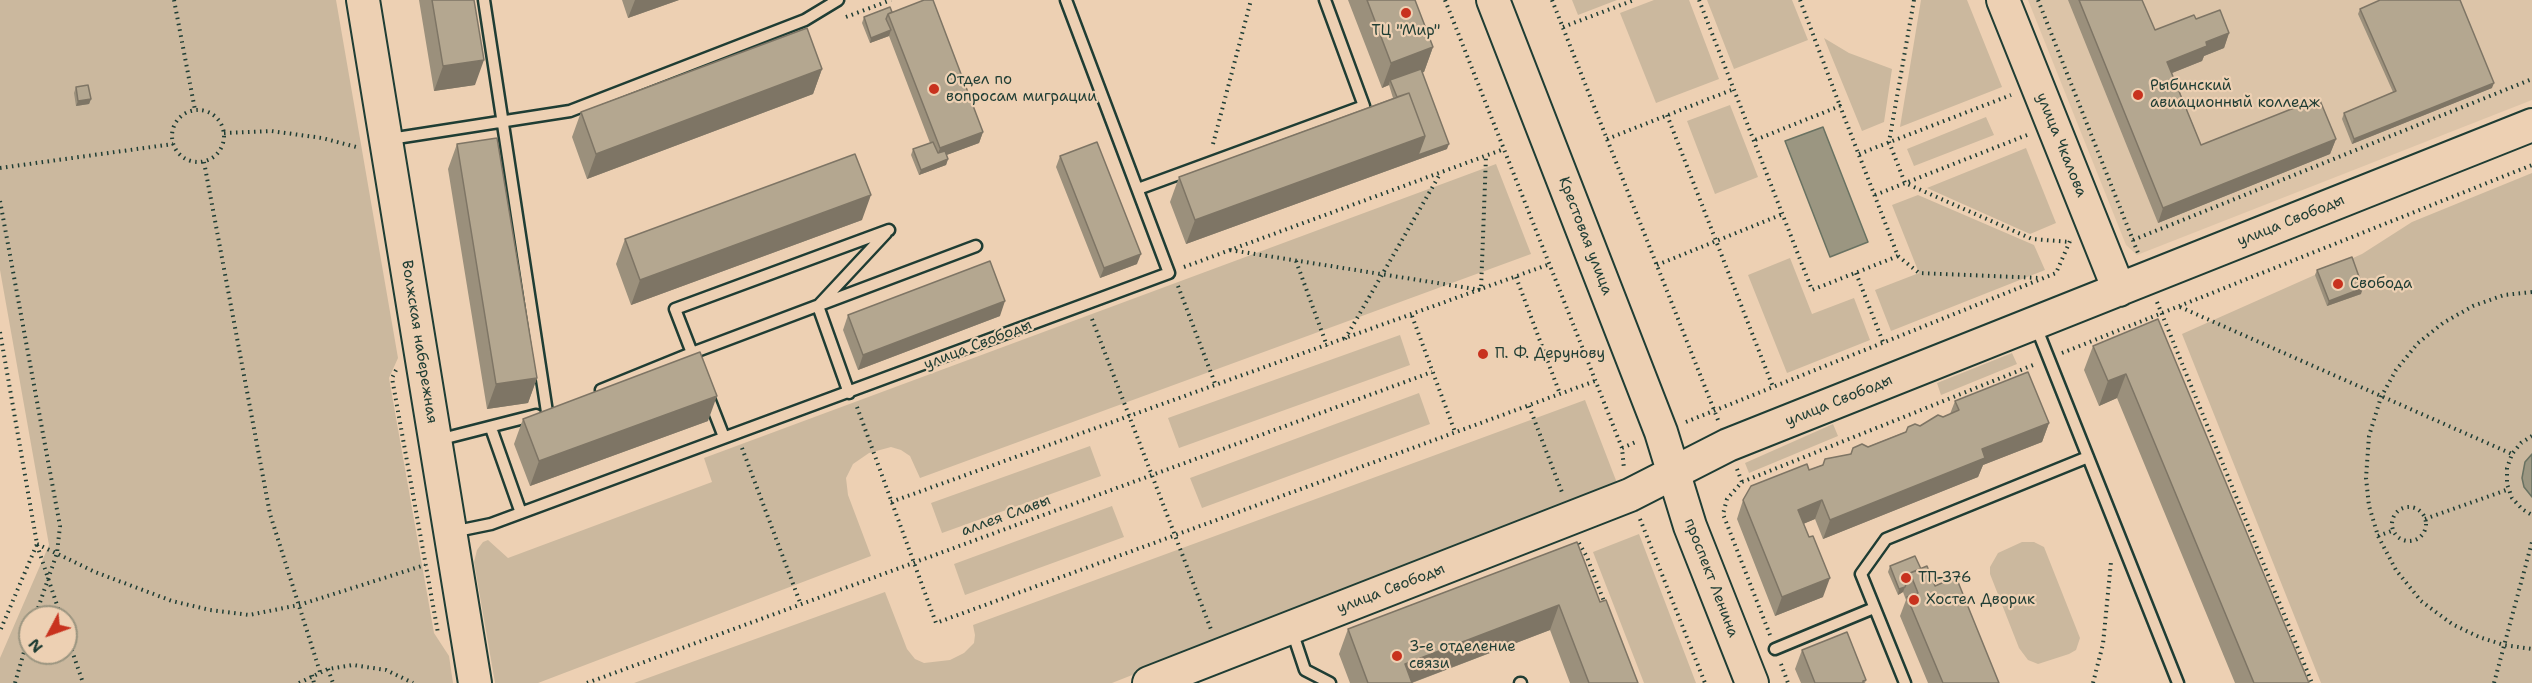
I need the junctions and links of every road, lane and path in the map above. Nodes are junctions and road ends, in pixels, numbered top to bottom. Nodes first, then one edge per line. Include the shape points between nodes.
1 (174, 0) edge
2 (363, 0) edge
3 (484, 0) edge
4 (838, 0) edge
5 (891, 0) edge
6 (1066, 0) edge
7 (1251, 0) edge
8 (1324, 0) edge
9 (1445, 0) edge
10 (1493, 0) edge
11 (1552, 0) edge
12 (1634, 0) edge
13 (1699, 0) edge
14 (1800, 0) edge
15 (1914, 0) edge
16 (2003, 0) edge
17 (2038, 0) edge
18 (837, 21) dead end
19 (1563, 27) junction
20 (2532, 79) edge
21 (1734, 89) junction
22 (2011, 95) dead end
23 (1840, 106) junction
24 (195, 110) junction
25 (1667, 115) junction
26 (502, 120) junction
27 (2532, 125) edge
28 (224, 134) junction
29 (2027, 135) dead end
30 (1607, 139) junction
31 (1755, 140) junction
32 (1889, 142) junction
33 (172, 144) junction
34 (377, 145) junction
35 (1504, 149) junction
36 (1859, 154) junction
37 (1486, 156) junction
38 (204, 162) junction
39 (1208, 164) junction
40 (2532, 165) edge
41 (0, 168) edge
42 (1441, 173) junction
43 (1905, 183) junction
44 (1138, 189) junction
45 (1875, 195) junction
46 (0, 201) edge
47 (1783, 214) junction
48 (2133, 240) junction
49 (1715, 242) junction
50 (2070, 242) dead end
51 (976, 246) dead end
52 (1230, 250) junction
53 (1898, 256) junction
54 (1296, 261) junction
55 (1550, 264) junction
56 (1657, 266) junction
57 (1171, 272) junction
58 (1856, 273) junction
59 (2056, 273) dead end
60 (1382, 274) junction
61 (1516, 277) junction
62 (2042, 278) junction
63 (2148, 279) junction
64 (1481, 290) junction
65 (2119, 290) junction
66 (2532, 292) edge
67 (1086, 304) junction
68 (818, 306) junction
69 (2180, 307) junction
70 (2162, 314) junction
71 (1412, 316) junction
72 (2035, 324) junction
73 (0, 332) edge
74 (1345, 340) junction
75 (1883, 342) junction
76 (1327, 346) junction
77 (692, 353) junction
78 (2049, 358) junction
79 (1432, 372) junction
80 (1595, 381) junction
81 (1215, 386) junction
82 (1773, 387) junction
83 (850, 392) junction
84 (592, 394) edge
85 (1560, 394) junction
86 (2381, 397) junction
87 (1529, 406) junction
88 (1707, 413) dead end
89 (1715, 413) junction
90 (1130, 417) junction
91 (491, 428) junction
92 (1455, 432) junction
93 (736, 433) junction
94 (2532, 436) edge
95 (724, 437) junction
96 (435, 441) junction
97 (2512, 454) junction
98 (2088, 457) junction
99 (1673, 473) junction
100 (1152, 476) junction
101 (2509, 489) junction
102 (1630, 495) junction
103 (891, 502) junction
104 (521, 513) junction
105 (2532, 515) edge
106 (2425, 519) junction
107 (2117, 529) junction
108 (1575, 530) junction
109 (2394, 530) junction
110 (449, 533) junction
111 (1175, 535) junction
112 (2378, 536) junction
113 (2532, 542) edge
114 (37, 544) junction
115 (57, 553) junction
116 (914, 563) junction
117 (425, 565) dead end
118 (48, 579) junction
119 (39, 605) edge
120 (57, 605) edge
121 (299, 605) junction
122 (801, 605) junction
123 (1874, 608) junction
124 (1608, 610) edge
125 (1291, 628) junction
126 (0, 631) edge
127 (2504, 645) junction
128 (1775, 649) junction
129 (2532, 649) edge
130 (1221, 655) junction
131 (20, 665) edge
132 (77, 665) edge
133 (328, 669) junction
134 (1305, 670) junction
135 (320, 672) junction
136 (312, 675) junction
137 (15, 683) edge
138 (83, 683) edge
139 (299, 683) edge
140 (315, 683) edge
141 (333, 683) edge
142 (413, 683) edge
143 (475, 683) edge
144 (587, 683) edge
145 (1149, 683) edge
146 (1303, 683) edge
147 (1330, 683) edge
148 (1705, 683) edge
149 (1752, 683) edge
150 (1788, 683) edge
151 (1905, 683) edge
152 (2093, 683) edge
153 (2178, 683) edge
154 (2312, 683) edge
155 (2494, 683) edge

1 - 24 path
2 - 34 street, Волжская набережная
3 - 26 lane
4 - 26 lane via 805,20 570,111
5 - 18 path
6 - 44 lane
7 - 39 path
8 - 39 lane via 1364,106
9 - 35 path
10 - 99 street, Крестовая улица via 1661,432
11 - 19 path
12 - 19 path
13 - 21 path
14 - 23 path
15 - 32 path
16 - 65 street, улица Чкалова
17 - 48 path
19 - 30 path
20 - 48 path
21 - 25 path
21 - 31 path
22 - 32 path
23 - 31 path
23 - 36 path
24 - 28 path via 217,117
24 - 33 path via 177,120
25 - 30 path
25 - 49 path
26 - 34 lane
26 - 91 lane via 551,410
27 - 63 street, улица Свободы
28 - 34 path via 271,131
28 - 38 path via 220,151
29 - 43 path
30 - 56 path
31 - 47 path
32 - 36 path
32 - 43 path
33 - 38 path via 189,161
33 - 41 path
34 - 96 street, Волжская набережная
35 - 37 path
35 - 55 path
36 - 45 path
37 - 42 path
37 - 64 path
38 - 121 path via 270,514
39 - 44 lane
40 - 69 path
42 - 52 path
42 - 60 path
43 - 45 path
43 - 50 path via 2032,239
44 - 57 lane
45 - 53 path
46 - 115 path via 60,526
47 - 49 path
47 - 58 path via 1812,290
48 - 63 path
49 - 56 path
49 - 82 path
51 - 68 lane
52 - 54 path
52 - 57 path
53 - 58 path
53 - 62 path via 1919,273
54 - 60 path
54 - 76 path
55 - 61 path
55 - 80 path
56 - 89 path
57 - 67 lane, улица Свободы
57 - 81 path
58 - 75 path
59 - 62 path
60 - 64 path
60 - 74 path
61 - 64 path
61 - 85 path
62 - 75 path
63 - 65 street, улица Свободы
63 - 70 path
64 - 71 path
65 - 72 street, улица Свободы
66 - 86 path via 2505,295 2473,306 2443,323 2418,343
67 - 83 lane, улица Свободы
67 - 90 path
68 - 77 lane
68 - 77 lane via 889,230 675,309
68 - 83 lane
69 - 70 path
69 - 86 path
70 - 78 path
70 - 154 path
71 - 74 path
71 - 79 path
72 - 78 lane
72 - 99 street, улица Свободы via 1728,445
73 - 114 path
74 - 76 path
75 - 82 path
76 - 81 path
77 - 84 lane
77 - 95 lane
78 - 98 lane
78 - 128 path via 1742,482 1727,499 1723,514
79 - 92 path
79 - 100 path, аллея Славы
80 - 85 path
80 - 102 path via 1622,448
81 - 90 path
82 - 89 path
83 - 93 lane, улица Свободы
83 - 103 path
85 - 87 path
86 - 97 path
86 - 112 path via 2369,436 2366,478
87 - 92 path
87 - 108 path
88 - 89 path
90 - 100 path
90 - 103 path
91 - 96 lane
91 - 104 lane
92 - 111 path
93 - 95 lane, улица Свободы
93 - 122 path
94 - 97 path
95 - 104 lane, улица Свободы
96 - 110 street, Волжская набережная
97 - 101 path via 2507,468
98 - 107 lane
98 - 123 lane via 1886,539 1861,574
99 - 102 street, улица Свободы
99 - 149 street, проспект Ленина
100 - 111 path
100 - 116 path, аллея Славы
101 - 105 path via 2512,498
101 - 106 path
102 - 108 street, улица Свободы
102 - 148 path
103 - 116 path
104 - 110 lane, улица Свободы
106 - 109 path via 2425,530 2418,538 2401,538
106 - 109 path via 2414,508 2404,508 2395,514
107 - 152 path via 2103,644
107 - 153 lane
108 - 124 path
108 - 125 street, улица Свободы
109 - 112 path
110 - 143 street, Волжская набережная
111 - 116 path via 936,623
111 - 130 path
112 - 127 path via 2396,570 2421,601 2452,624
113 - 127 path
114 - 115 path
114 - 118 path
114 - 126 path
115 - 118 path
115 - 121 path via 122,584 210,610 249,615
116 - 122 path, аллея Славы
117 - 121 path
118 - 119 path
118 - 120 path
121 - 135 path
122 - 144 path, аллея Славы
123 - 128 lane
123 - 151 lane
125 - 130 street, улица Свободы
125 - 134 lane
127 - 129 path
127 - 155 path
128 - 150 path
130 - 145 street, улица Свободы
131 - 137 path
132 - 138 path
133 - 135 path
133 - 141 path
133 - 142 path via 370,666
134 - 146 lane
134 - 147 lane
135 - 136 path
136 - 139 path
136 - 140 path

